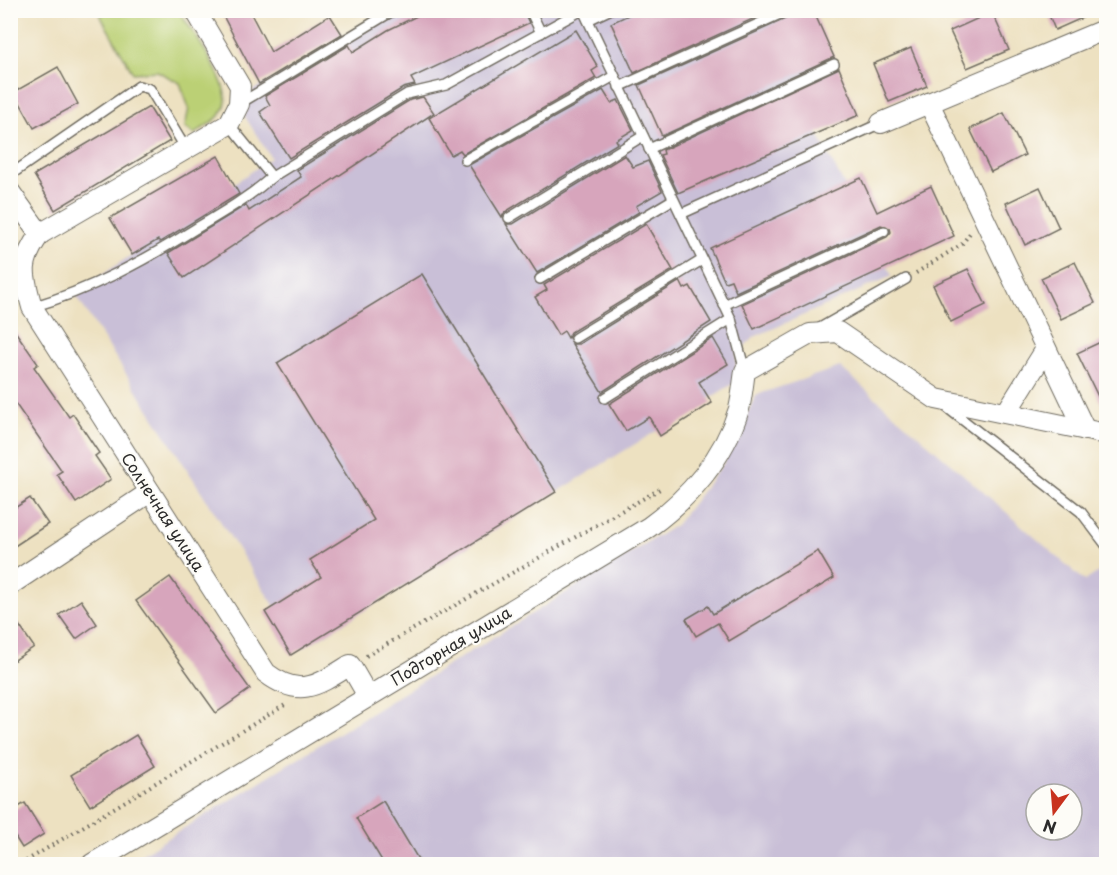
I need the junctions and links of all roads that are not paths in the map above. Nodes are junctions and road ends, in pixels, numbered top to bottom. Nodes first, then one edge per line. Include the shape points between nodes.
1 (195, 10) edge
2 (394, 10) edge
3 (530, 10) edge
4 (609, 10) edge
5 (789, 10) edge
6 (584, 14) edge
7 (1107, 28) edge
8 (541, 33) junction
9 (834, 64) dead end
10 (614, 76) junction
11 (619, 87) junction
12 (929, 103) junction
13 (239, 104) junction
14 (881, 123) joint
15 (229, 124) junction
16 (643, 136) junction
17 (186, 149) junction
18 (649, 149) junction
19 (465, 160) dead end
20 (10, 176) edge
21 (272, 177) junction
22 (10, 192) edge
23 (672, 200) junction
24 (681, 214) junction
25 (509, 218) dead end
26 (884, 231) dead end
27 (40, 234) junction
28 (702, 260) junction
29 (540, 279) dead end
30 (906, 279) road end
31 (724, 305) junction
32 (32, 307) junction
33 (730, 319) junction
34 (810, 334) junction
35 (575, 338) dead end
36 (1046, 349) junction
37 (745, 372) junction
38 (605, 398) dead end
39 (936, 399) junction
40 (1006, 413) junction
41 (1084, 430) junction
42 (1107, 434) edge
43 (150, 492) junction
44 (1107, 545) edge
45 (10, 585) edge
46 (368, 696) junction
47 (92, 864) edge

1 - 13 street via 240,86
2 - 13 lane
3 - 8 lane
4 - 6 lane
5 - 11 lane
6 - 8 lane
6 - 10 lane
7 - 12 street
8 - 21 lane via 446,85 407,94
9 - 18 lane
10 - 11 lane
10 - 19 lane
11 - 16 lane
12 - 14 street
12 - 36 street
13 - 15 street
14 - 24 lane
15 - 17 street
15 - 21 lane
16 - 18 lane
16 - 25 lane
17 - 20 lane via 150,89 139,86
17 - 27 street
18 - 23 lane
21 - 32 lane via 252,194 135,266 75,294
22 - 27 street
23 - 24 lane
23 - 29 lane
24 - 28 lane
26 - 31 lane
27 - 32 street, Солнечная улица via 27,253 23,273
28 - 31 lane
28 - 35 lane
30 - 34 lane
31 - 33 lane
32 - 43 street, Солнечная улица
33 - 37 lane
33 - 38 lane
34 - 37 street
34 - 39 street via 838,332
36 - 40 street
36 - 41 street
37 - 46 street, Подгорная улица via 739,409 716,456 694,489 675,508
39 - 40 street
39 - 44 lane via 1081,512
40 - 41 street
41 - 42 street
43 - 45 street
43 - 46 street, Солнечная улица via 266,673 282,685 298,688 317,685 350,665
46 - 47 street, Подгорная улица

